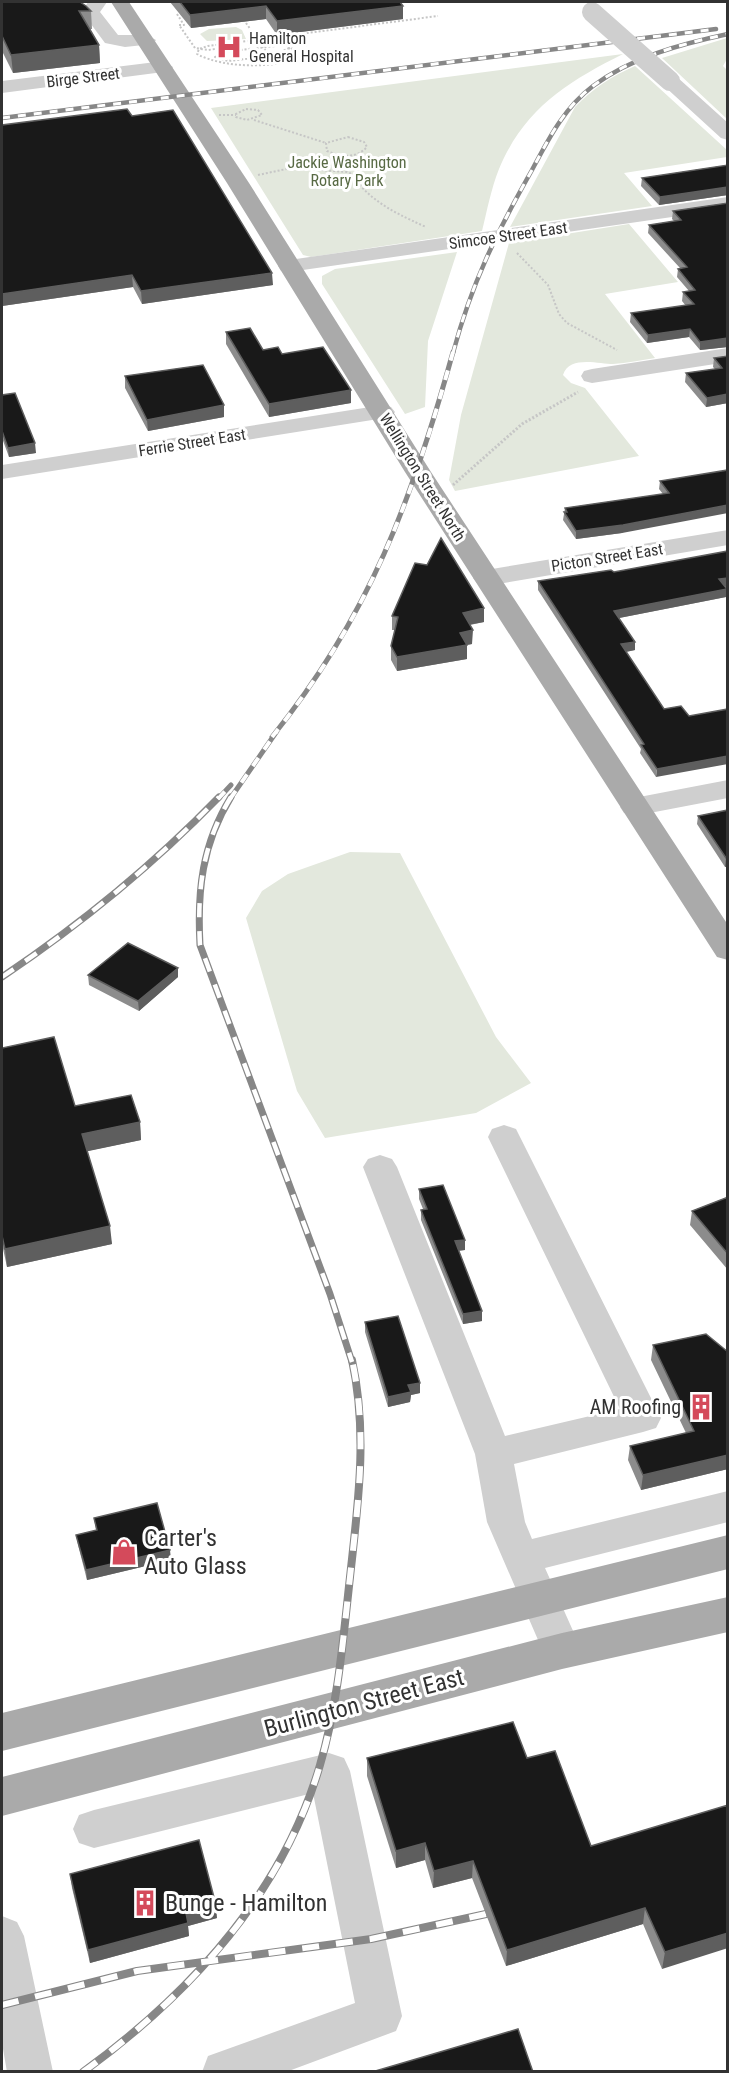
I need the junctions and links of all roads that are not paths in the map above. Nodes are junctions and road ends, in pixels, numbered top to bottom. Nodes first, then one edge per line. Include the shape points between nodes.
1 (98, 2) edge
2 (120, 2) edge
3 (586, 7) edge
4 (147, 40) junction
5 (164, 67) junction
6 (2, 87) edge
7 (728, 134) edge
8 (728, 203) edge
9 (289, 266) junction
10 (728, 355) edge
11 (587, 382) road end
12 (382, 412) junction
13 (2, 472) edge
14 (728, 537) edge
15 (486, 578) junction
16 (728, 789) edge
17 (634, 807) junction
18 (728, 950) edge
19 (504, 1137) dead end
20 (380, 1167) dead end
21 (494, 1454) junction
22 (728, 1506) edge
23 (728, 1552) edge
24 (520, 1558) junction
25 (538, 1602) junction
26 (728, 1614) edge
27 (562, 1651) junction
28 (2, 1732) edge
29 (2, 1797) edge
30 (94, 1829) dead end
31 (2, 1936) edge
32 (30, 2072) edge
33 (225, 2072) edge

1 - 4 street via 91,12 107,38 119,42
2 - 4 main road, Wellington Street North
3 - 7 street, bridge
4 - 5 main road, Wellington Street North
5 - 6 street, Birge Street
5 - 9 main road, Wellington Street North
8 - 9 street, Simcoe Street East
9 - 12 main road, Wellington Street North
10 - 11 street
12 - 13 street, Ferrie Street East
12 - 15 main road, Wellington Street North
14 - 15 street, Picton Street East
15 - 17 main road, Wellington Street North
16 - 17 street
17 - 18 main road, Wellington Street North
19 - 21 street via 643,1418
20 - 21 street
21 - 24 street via 506,1522
22 - 24 street
23 - 25 main road
24 - 25 street
25 - 27 street
25 - 28 main road
26 - 27 main road, Burlington Street East
27 - 29 main road, Burlington Street East
30 - 33 street via 329,1771 380,2016
31 - 32 street

